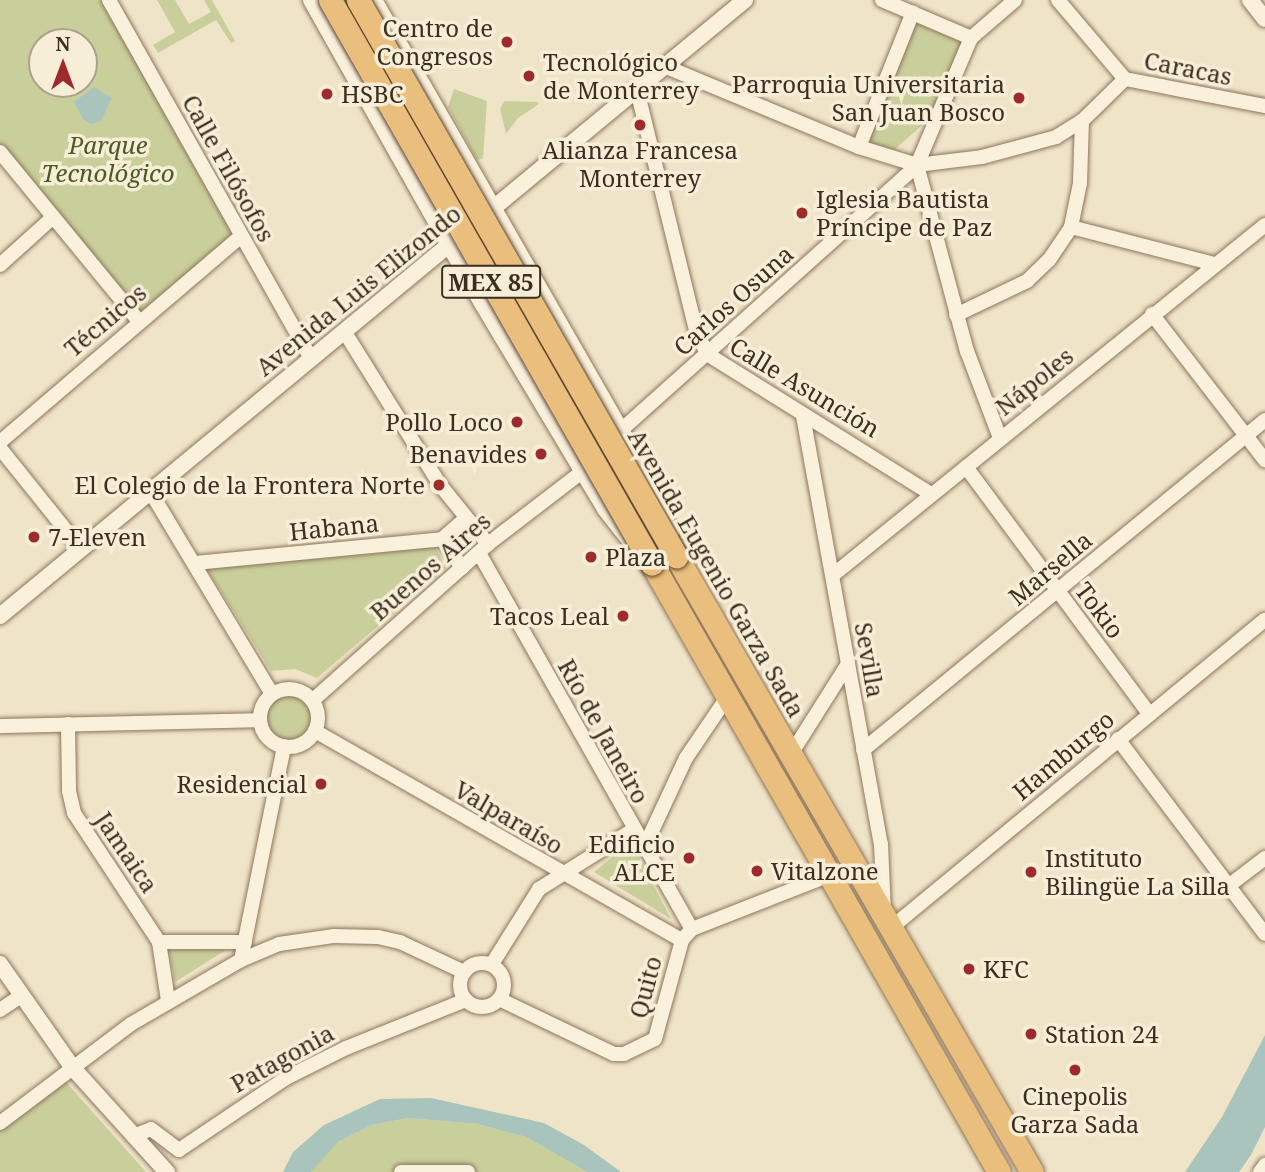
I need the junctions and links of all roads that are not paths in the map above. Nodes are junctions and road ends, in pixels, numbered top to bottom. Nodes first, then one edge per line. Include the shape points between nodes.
1 (109, 0) edge
2 (311, 0) edge
3 (330, 0) edge
4 (358, 0) edge
5 (374, 0) edge
6 (745, 0) edge
7 (882, 0) edge
8 (1015, 0) edge
9 (1058, 0) edge
10 (1250, 0) edge
11 (913, 12) junction
12 (1265, 19) edge
13 (971, 38) junction
14 (664, 66) junction
15 (1125, 79) junction
16 (637, 90) junction
17 (1265, 106) edge
18 (1082, 121) junction
19 (859, 147) junction
20 (0, 152) edge
21 (463, 160) junction
22 (917, 165) junction
23 (417, 189) junction
24 (493, 210) junction
25 (52, 218) junction
26 (1265, 225) edge
27 (1070, 227) junction
28 (241, 236) junction
29 (450, 244) junction
30 (1214, 264) junction
31 (0, 265) edge
32 (530, 273) junction
33 (483, 305) junction
34 (1152, 314) junction
35 (956, 315) junction
36 (139, 321) junction
37 (344, 331) junction
38 (707, 354) junction
39 (310, 357) junction
40 (803, 416) junction
41 (1265, 420) edge
42 (620, 431) junction
43 (1246, 435) junction
44 (1000, 438) junction
45 (0, 442) edge
46 (0, 448) edge
47 (1265, 460) edge
48 (965, 467) junction
49 (582, 472) junction
50 (150, 491) junction
51 (931, 494) junction
52 (466, 519) junction
53 (442, 539) junction
54 (82, 549) junction
55 (483, 549) junction
56 (677, 558) junction
57 (195, 563) junction
58 (653, 565) junction
59 (462, 568) junction
60 (833, 575) junction
61 (1057, 592) junction
62 (0, 616) edge
63 (1265, 620) edge
64 (848, 664) junction
65 (272, 694) junction
66 (728, 696) junction
67 (313, 700) junction
68 (1149, 713) junction
69 (260, 720) junction
70 (68, 724) junction
71 (0, 726) edge
72 (315, 731) junction
73 (1118, 739) junction
74 (284, 746) junction
75 (863, 750) junction
76 (791, 754) junction
77 (633, 830) junction
78 (644, 848) junction
79 (1265, 858) edge
80 (562, 873) junction
81 (832, 874) junction
82 (1227, 887) junction
83 (888, 920) junction
84 (687, 934) junction
85 (1265, 934) edge
86 (159, 942) junction
87 (246, 942) junction
88 (241, 960) junction
89 (0, 964) edge
90 (492, 964) junction
91 (464, 972) junction
92 (22, 995) junction
93 (499, 999) junction
94 (168, 1000) junction
95 (466, 1000) junction
96 (0, 1010) edge
97 (72, 1067) junction
98 (0, 1123) edge
99 (133, 1136) junction
100 (1265, 1166) edge
101 (167, 1172) edge
102 (409, 1172) edge
103 (468, 1172) edge
104 (999, 1172) edge
105 (1032, 1172) edge
106 (1260, 1172) edge

1 - 28 street, Calle Filósofos
2 - 23 street
3 - 58 highway, Avenida Eugenio Garza Sada / MEX 85, bridge
4 - 56 highway, Avenida Eugenio Garza Sada / MEX 85, bridge
5 - 21 street
6 - 14 street, Avenida Luis Elizondo
7 - 11 street
8 - 13 street, Carlos Osuna
9 - 15 street
10 - 12 street
11 - 13 street
11 - 19 street
13 - 22 street, Carlos Osuna
14 - 16 street, Avenida Luis Elizondo
14 - 19 street
15 - 17 street, Caracas
15 - 18 street, Caracas
16 - 24 street, Avenida Luis Elizondo
16 - 38 street, Calle Asunción via 696,331
18 - 22 street, Caracas via 1055,137 1014,149
18 - 27 street via 1080,183
19 - 22 street
20 - 25 street
21 - 23 street via 463,179 451,192 431,196
21 - 24 street
22 - 35 street
22 - 38 street, Carlos Osuna
23 - 29 street
24 - 29 street, Avenida Luis Elizondo
24 - 32 street
25 - 31 street
25 - 36 street
26 - 30 street, Nápoles
27 - 30 street
27 - 35 street via 1049,260 1027,281
28 - 36 street, Técnicos
28 - 39 street, Calle Filósofos
29 - 33 street
29 - 37 street, Avenida Luis Elizondo
30 - 34 street, Nápoles
32 - 33 street via 512,263 498,266 484,282
32 - 42 street
33 - 49 street
34 - 43 street
34 - 44 street, Nápoles
35 - 44 street
36 - 45 street, Técnicos
37 - 39 street, Avenida Luis Elizondo
37 - 52 street, Río de Janeiro
38 - 40 street, Calle Asunción
38 - 42 street, Carlos Osuna
39 - 50 street, Avenida Luis Elizondo
40 - 51 street, Calle Asunción
40 - 60 street, Sevilla
41 - 43 street, Marsella
42 - 56 street via 662,505
43 - 47 street
43 - 61 street, Marsella
44 - 48 street, Nápoles
46 - 54 street
48 - 51 street, Nápoles
48 - 61 street, Tokio
49 - 55 street, Buenos Aires
49 - 58 street via 615,522
50 - 54 street, Avenida Luis Elizondo
50 - 57 street
51 - 60 street, Nápoles
52 - 53 street
52 - 55 street, Río de Janeiro
53 - 57 street, Habana
53 - 59 street
54 - 62 street, Avenida Luis Elizondo
55 - 59 street, Buenos Aires
55 - 77 street, Río de Janeiro
56 - 76 highway, Avenida Eugenio Garza Sada / MEX 85
57 - 65 street
58 - 66 highway, Avenida Eugenio Garza Sada / MEX 85
59 - 67 street, Buenos Aires
60 - 64 street, Sevilla
61 - 68 street, Tokio
61 - 75 street, Marsella
63 - 68 street, Hamburgo
64 - 75 street, Sevilla
64 - 76 street
65 - 67 street via 293,690
65 - 69 street via 264,701
66 - 78 street via 686,758
66 - 81 highway, Avenida Eugenio Garza Sada / MEX 85
67 - 72 street
68 - 73 street, Hamburgo
69 - 70 street
69 - 74 street via 264,733
70 - 71 street
70 - 86 street, Jamaica via 69,791 74,813
72 - 74 street via 307,740
72 - 80 street, Valparaíso
73 - 82 street
73 - 83 street, Hamburgo
74 - 87 street
75 - 83 street, Sevilla via 885,871
76 - 83 highway, Avenida Eugenio Garza Sada / MEX 85
77 - 78 street, Río de Janeiro
77 - 80 street
78 - 84 street, Río de Janeiro
79 - 82 street
80 - 84 street, Valparaíso
80 - 90 street via 534,894
81 - 84 street
81 - 104 highway, Avenida Eugenio Garza Sada / MEX 85
82 - 85 street
83 - 105 highway, Avenida Eugenio Garza Sada / MEX 85
84 - 93 street, Quito via 655,1039 624,1054 614,1054
86 - 87 street
86 - 94 street, Jamaica
87 - 88 street
88 - 91 street via 298,940 378,937 400,942
88 - 94 street
89 - 92 street
90 - 91 street via 472,965
90 - 93 street via 502,977
91 - 95 street via 460,981
92 - 96 street
92 - 97 street
93 - 95 street via 477,1006
94 - 97 street
95 - 99 street, Patagonia via 346,1048 286,1078 179,1150 151,1129
97 - 98 street
97 - 99 street
99 - 101 street
100 - 106 street
102 - 103 street

